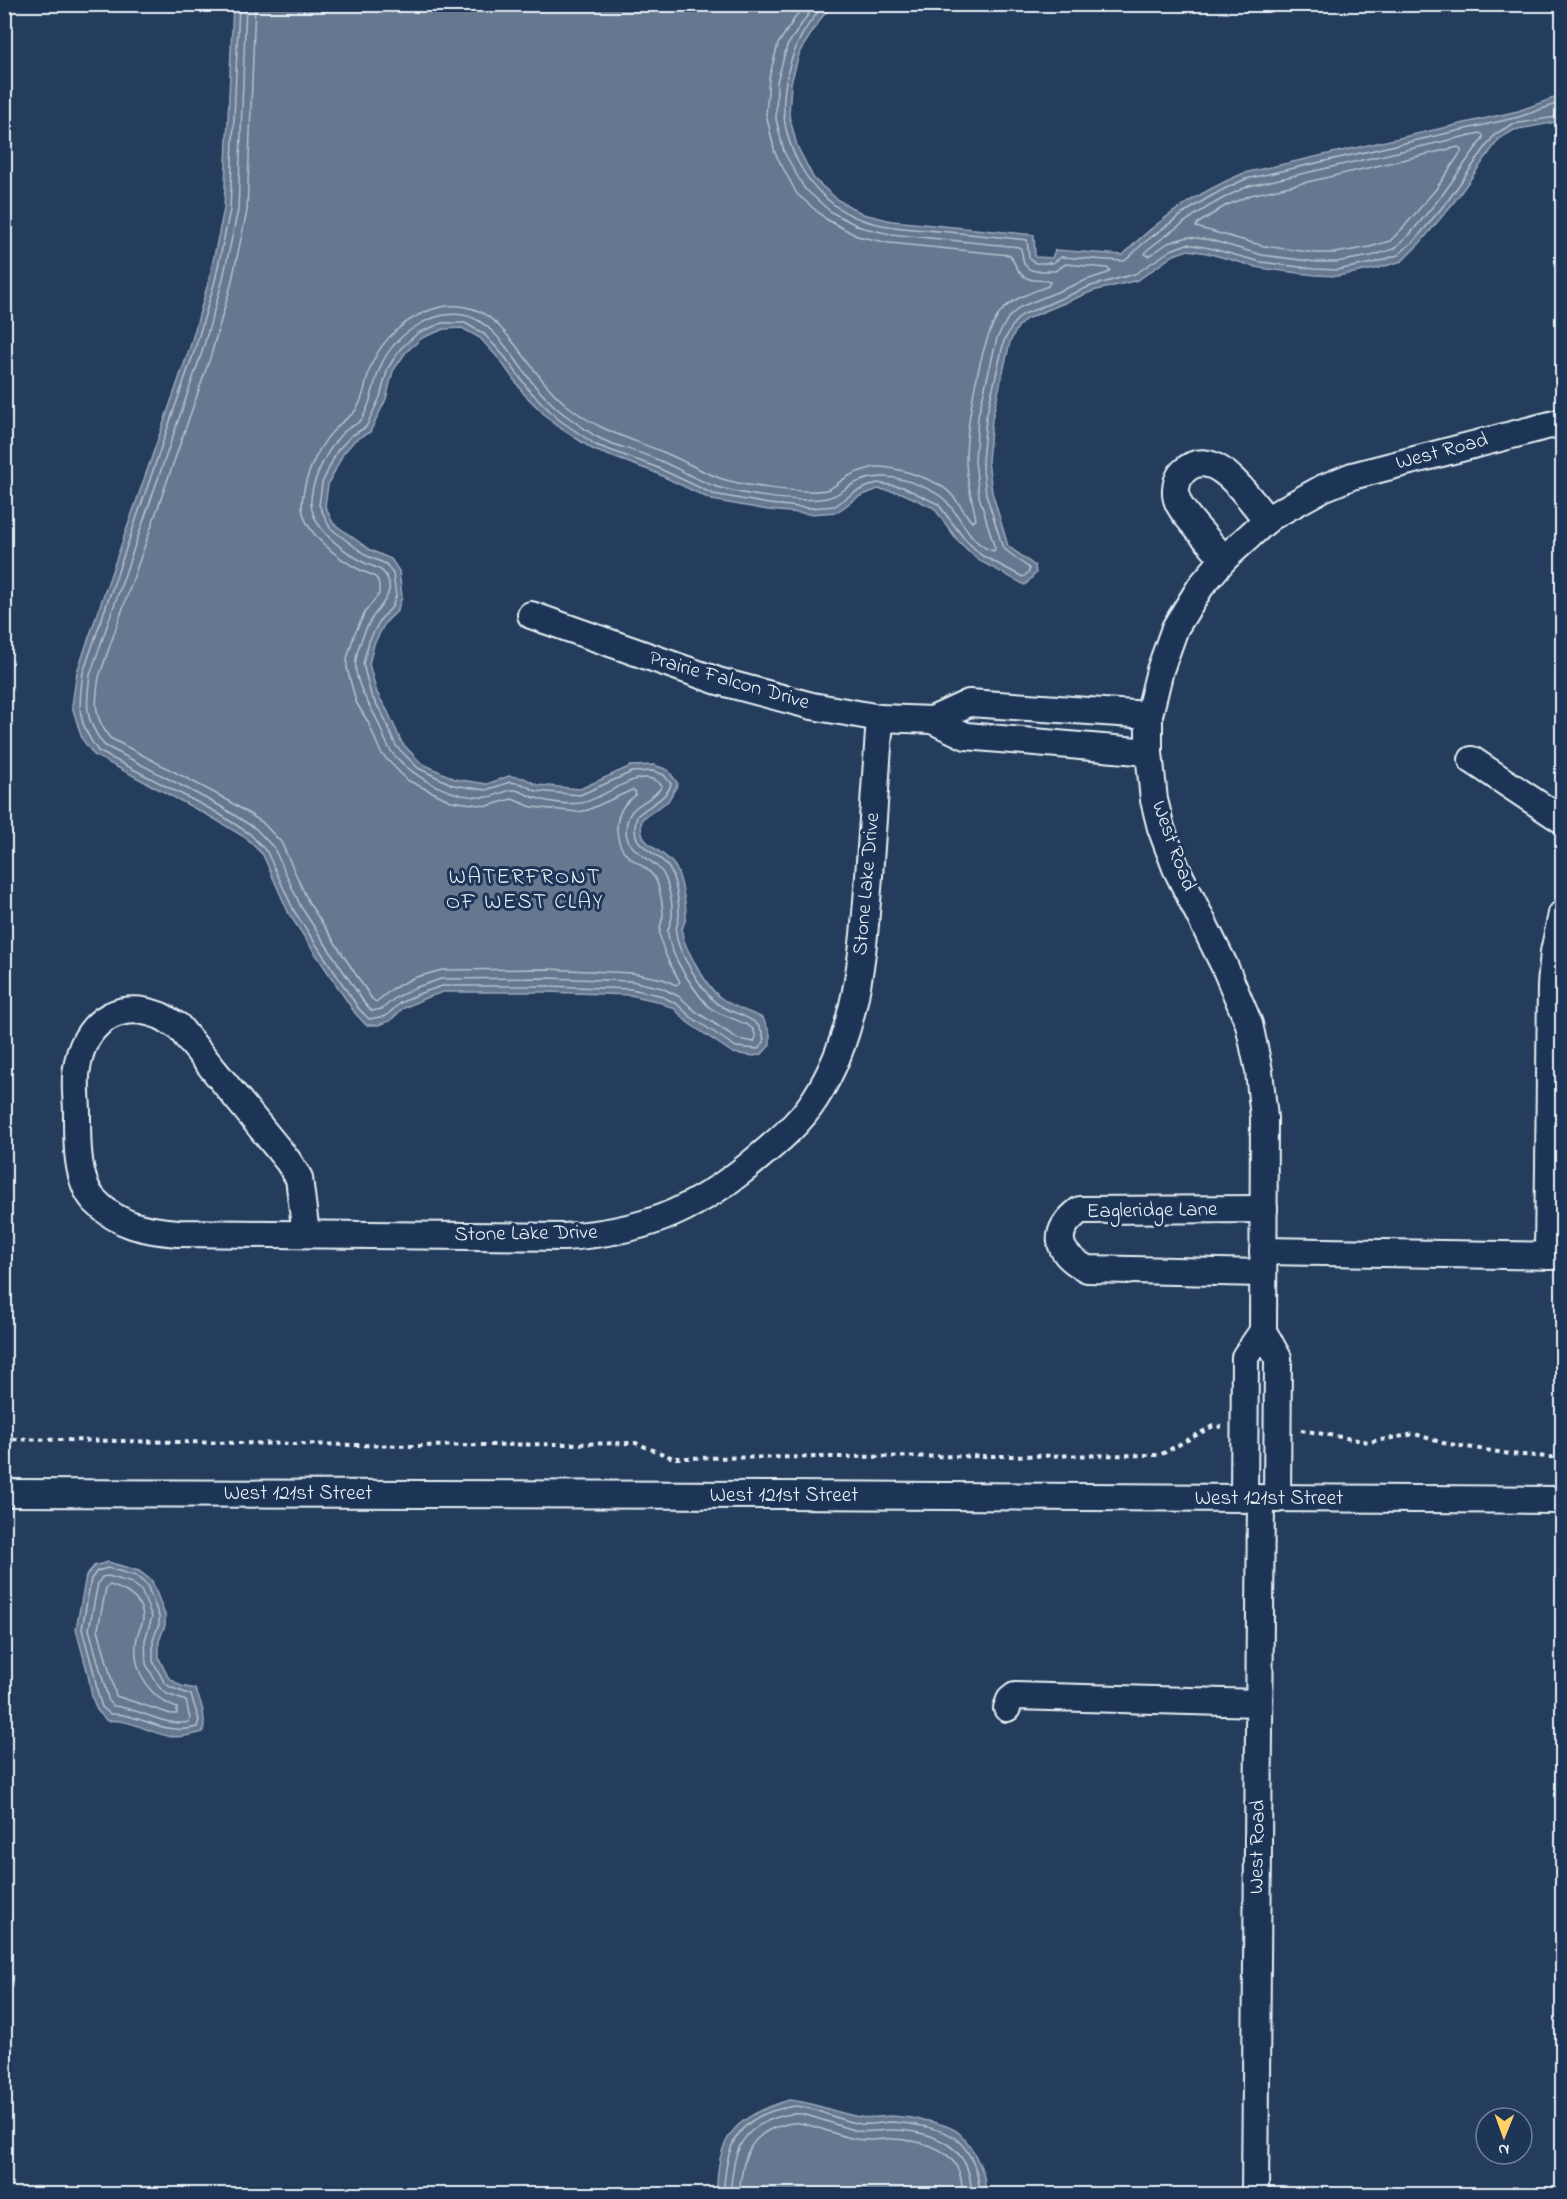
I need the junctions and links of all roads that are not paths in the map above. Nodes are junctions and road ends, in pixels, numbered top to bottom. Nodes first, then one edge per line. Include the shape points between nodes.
1 (1563, 422) edge
2 (1267, 520) junction
3 (1224, 559) junction
4 (531, 615) dead end
5 (1149, 715) junction
6 (880, 718) junction
7 (932, 720) junction
8 (1149, 752) junction
9 (1472, 760) dead end
10 (1563, 820) edge
11 (1563, 914) edge
12 (1264, 1209) junction
13 (306, 1234) junction
14 (1555, 1256) edge
15 (1263, 1262) junction
16 (1263, 1331) junction
17 (4, 1493) edge
18 (1261, 1499) junction
19 (1563, 1500) edge
20 (1260, 1703) junction
21 (1007, 1708) dead end
22 (1255, 2194) edge

1 - 2 street, West Road via 1352,476
2 - 3 street, West Road
2 - 3 street via 1216,466 1197,464 1182,473 1176,491 1179,504
3 - 5 street, West Road via 1201,586 1175,628
4 - 6 street, Prairie Falcon Drive via 758,693
5 - 7 street, Prairie Falcon Drive via 969,703
5 - 8 street, West Road
6 - 7 street, Prairie Falcon Drive
6 - 13 street, Stone Lake Drive via 863,954 852,1012 836,1060 814,1100 763,1154 728,1182 672,1215 600,1234
7 - 8 street, Prairie Falcon Drive via 966,736
8 - 12 street, West Road via 1154,800 1176,868 1248,1024 1264,1118
9 - 10 street
11 - 14 street via 1551,985
12 - 15 street, West Road
12 - 15 street, Eagleridge Lane via 1080,1210 1068,1219 1060,1233 1062,1249 1071,1261 1087,1269
13 - 13 street, Stone Lake Drive via 144,1230 116,1219 93,1199 82,1174 77,1140 76,1068 90,1033 100,1021 116,1011 136,1010 159,1015 178,1026 299,1178
14 - 15 street, Eagleridge Lane
15 - 16 street, West Road
16 - 18 street, West Road via 1278,1359 1278,1428
16 - 18 street, West Road via 1245,1357 1244,1428
17 - 18 street, West 121st Street
18 - 19 street, West 121st Street
18 - 20 street, West Road
20 - 21 street via 1015,1696
20 - 22 street, West Road

